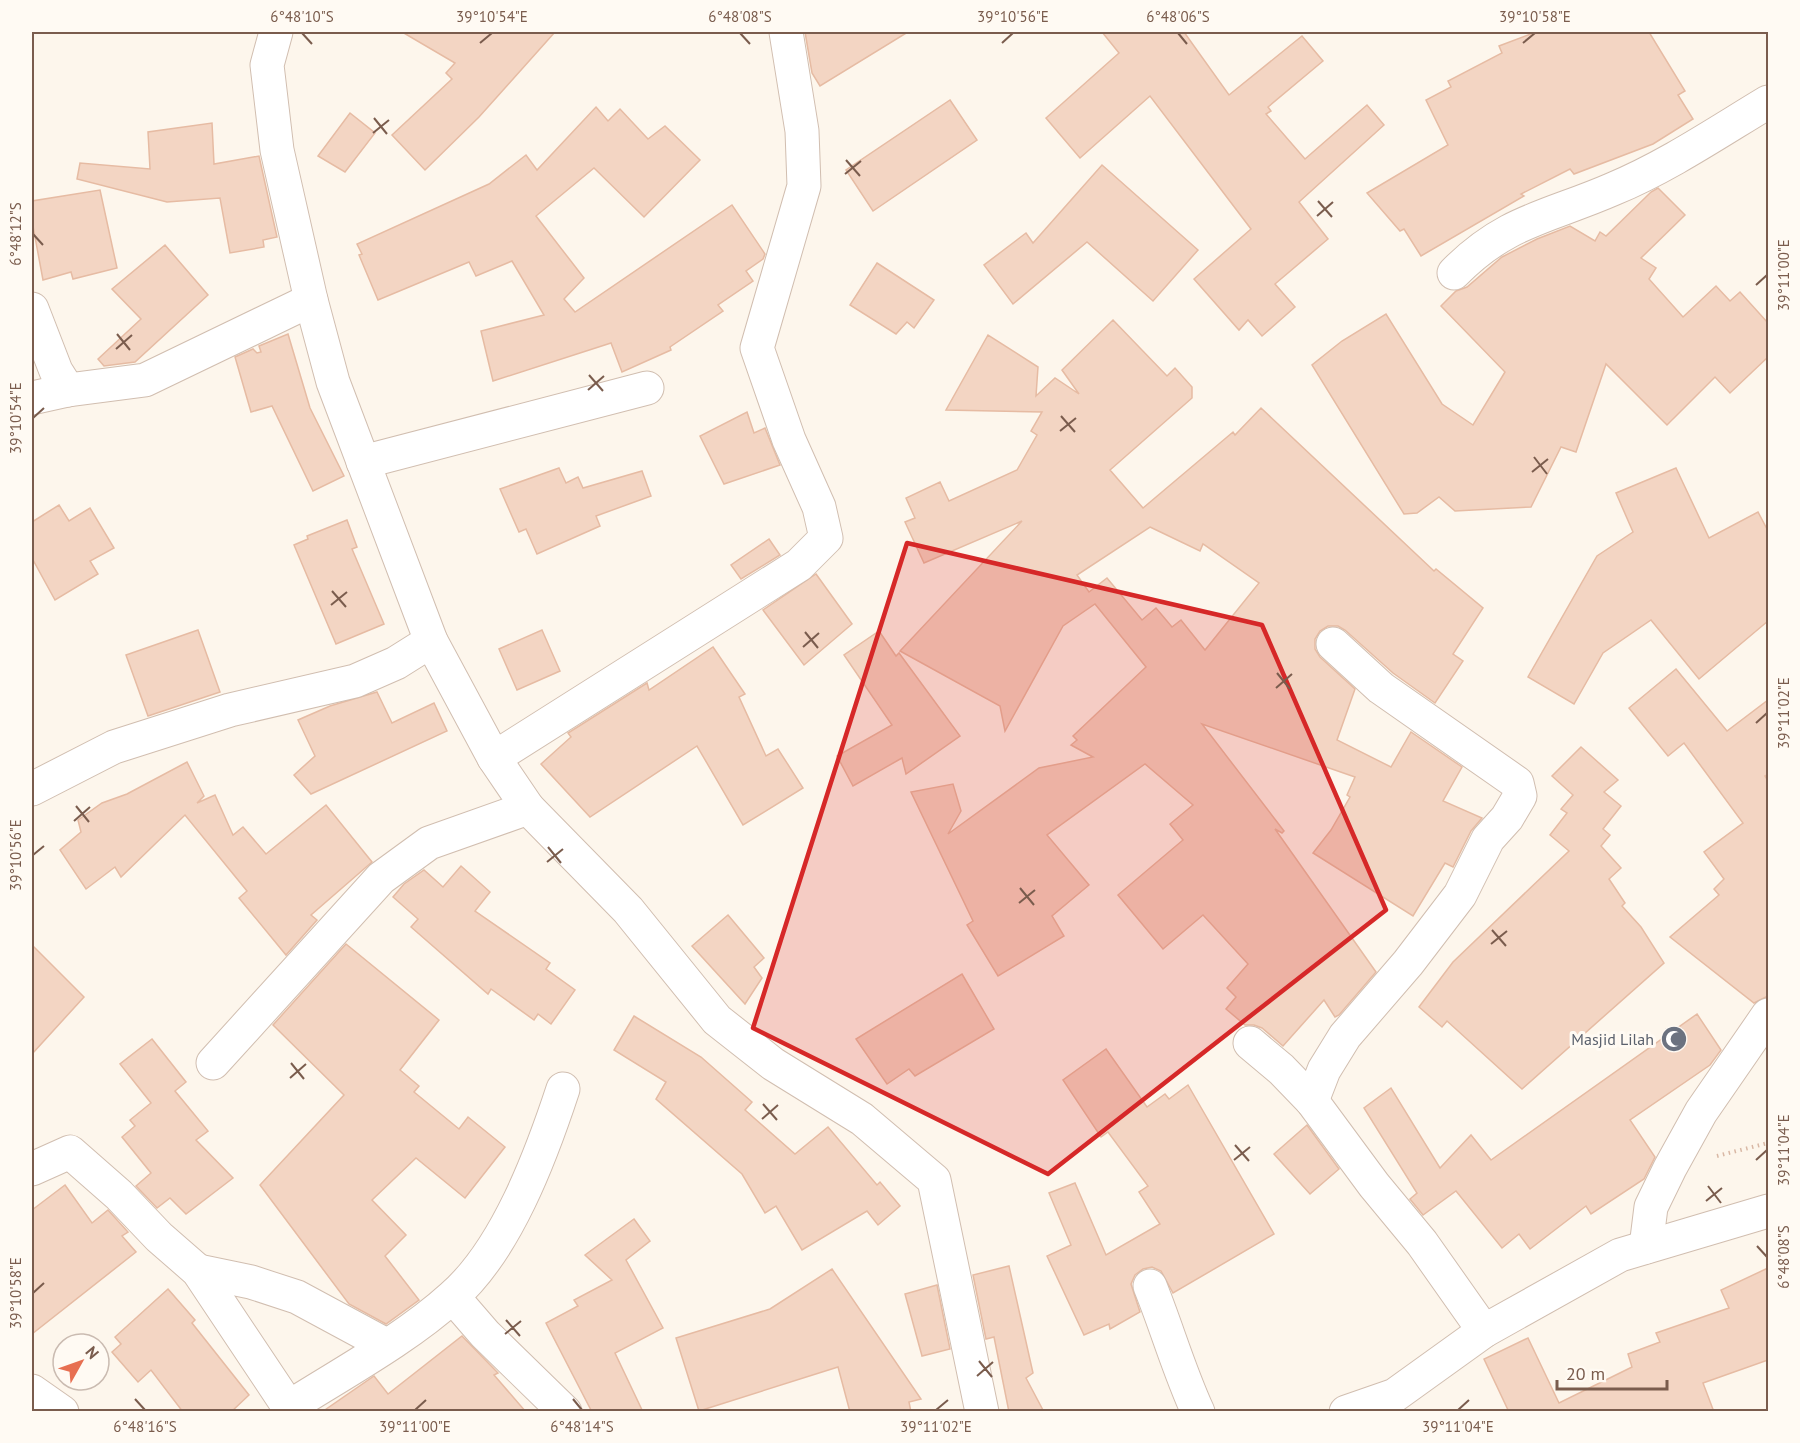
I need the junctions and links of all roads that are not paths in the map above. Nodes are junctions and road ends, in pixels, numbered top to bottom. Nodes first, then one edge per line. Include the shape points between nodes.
1 (276, 32) edge
2 (786, 32) edge
3 (1768, 102) edge
4 (1454, 273) dead end
5 (310, 300) junction
6 (32, 309) edge
7 (647, 388) dead end
8 (68, 390) junction
9 (32, 398) edge
10 (363, 462) junction
11 (430, 641) junction
12 (1334, 644) dead end
13 (494, 758) junction
14 (32, 789) edge
15 (528, 808) junction
16 (1768, 1016) edge
17 (1250, 1043) dead end
18 (213, 1063) dead end
19 (562, 1089) dead end
20 (1312, 1101) junction
21 (32, 1169) edge
22 (1768, 1211) edge
23 (1646, 1247) junction
24 (198, 1271) junction
25 (1150, 1286) dead end
26 (453, 1297) junction
27 (1484, 1331) junction
28 (386, 1345) junction
29 (32, 1391) edge
30 (291, 1409) edge
31 (62, 1412) edge
32 (565, 1412) edge
33 (982, 1412) edge
34 (1198, 1412) edge
35 (1346, 1412) edge

1 - 5 street via 267,65 277,150
2 - 13 street via 802,131 804,186 757,348 789,440 819,507 826,538 789,572
3 - 4 street via 1613,190 1522,223 1475,251
5 - 8 street via 145,380
5 - 10 street via 333,382
6 - 8 street via 56,371
7 - 10 street
8 - 9 street
10 - 11 street
11 - 13 street
11 - 14 street via 396,663 355,681 230,710 114,747
12 - 20 street via 1382,688 1517,783 1520,796 1507,819 1488,839 1460,895 1345,1036 1324,1070
13 - 15 street
15 - 18 street via 429,843 381,878
15 - 33 street via 627,910 717,1020 773,1064 862,1119 934,1180
16 - 23 street via 1701,1112 1670,1168 1651,1207
17 - 20 street
19 - 26 street via 543,1150 506,1224 481,1264
20 - 27 street via 1422,1243
21 - 24 street via 70,1152
22 - 23 street
23 - 27 street via 1620,1255
24 - 28 street via 297,1297
24 - 30 street
25 - 34 street
26 - 28 street
26 - 32 street
27 - 35 street via 1395,1395
28 - 30 street
29 - 31 street

